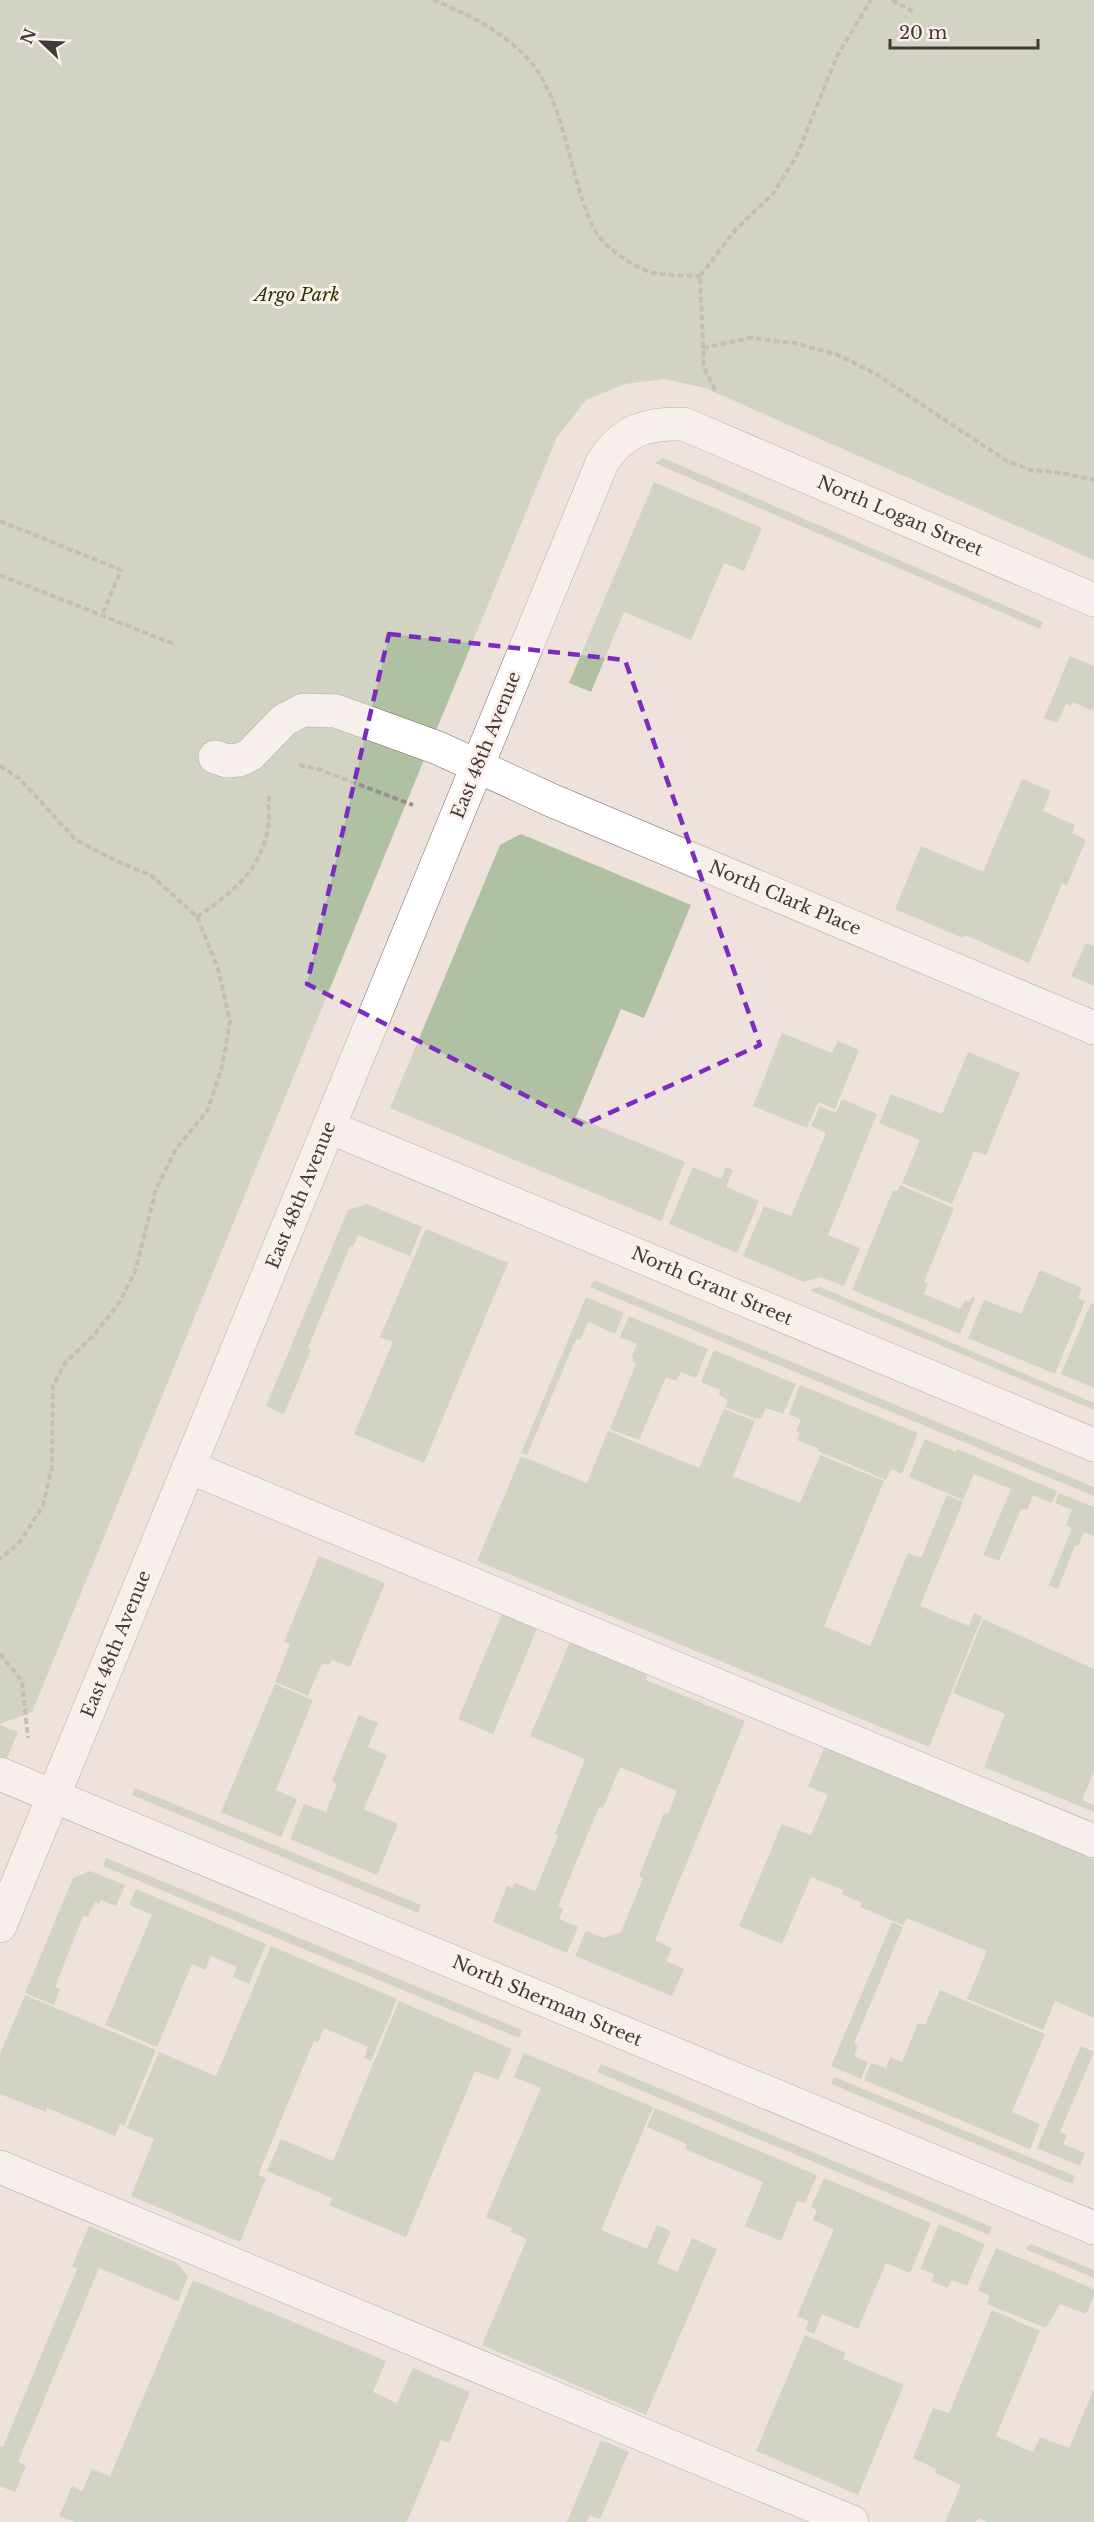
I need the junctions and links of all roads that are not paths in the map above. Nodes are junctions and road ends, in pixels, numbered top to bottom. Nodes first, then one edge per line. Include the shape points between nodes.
1 (602, 463) joint
2 (1094, 600) edge
3 (215, 757) dead end
4 (477, 767) junction
5 (1094, 1028) edge
6 (329, 1127) junction
7 (1094, 1445) edge
8 (189, 1467) junction
9 (0, 1774) edge
10 (54, 1797) junction
11 (1094, 1841) edge
12 (0, 1926) edge
13 (0, 2167) edge
14 (1094, 2228) edge
15 (852, 2522) edge

1 - 2 street, North Logan Street via 620,441 646,426 684,424
1 - 4 street, East 48th Avenue
3 - 4 street, North Clark Place via 239,760 250,755 284,720 303,710 336,711 438,748
4 - 5 street, North Clark Place
4 - 6 street, East 48th Avenue
6 - 7 street, North Grant Street
6 - 8 street, East 48th Avenue
8 - 10 street, East 48th Avenue
8 - 11 street
9 - 10 street, North Sherman Street
10 - 12 street, East 48th Avenue
10 - 14 street, North Sherman Street
13 - 15 street

